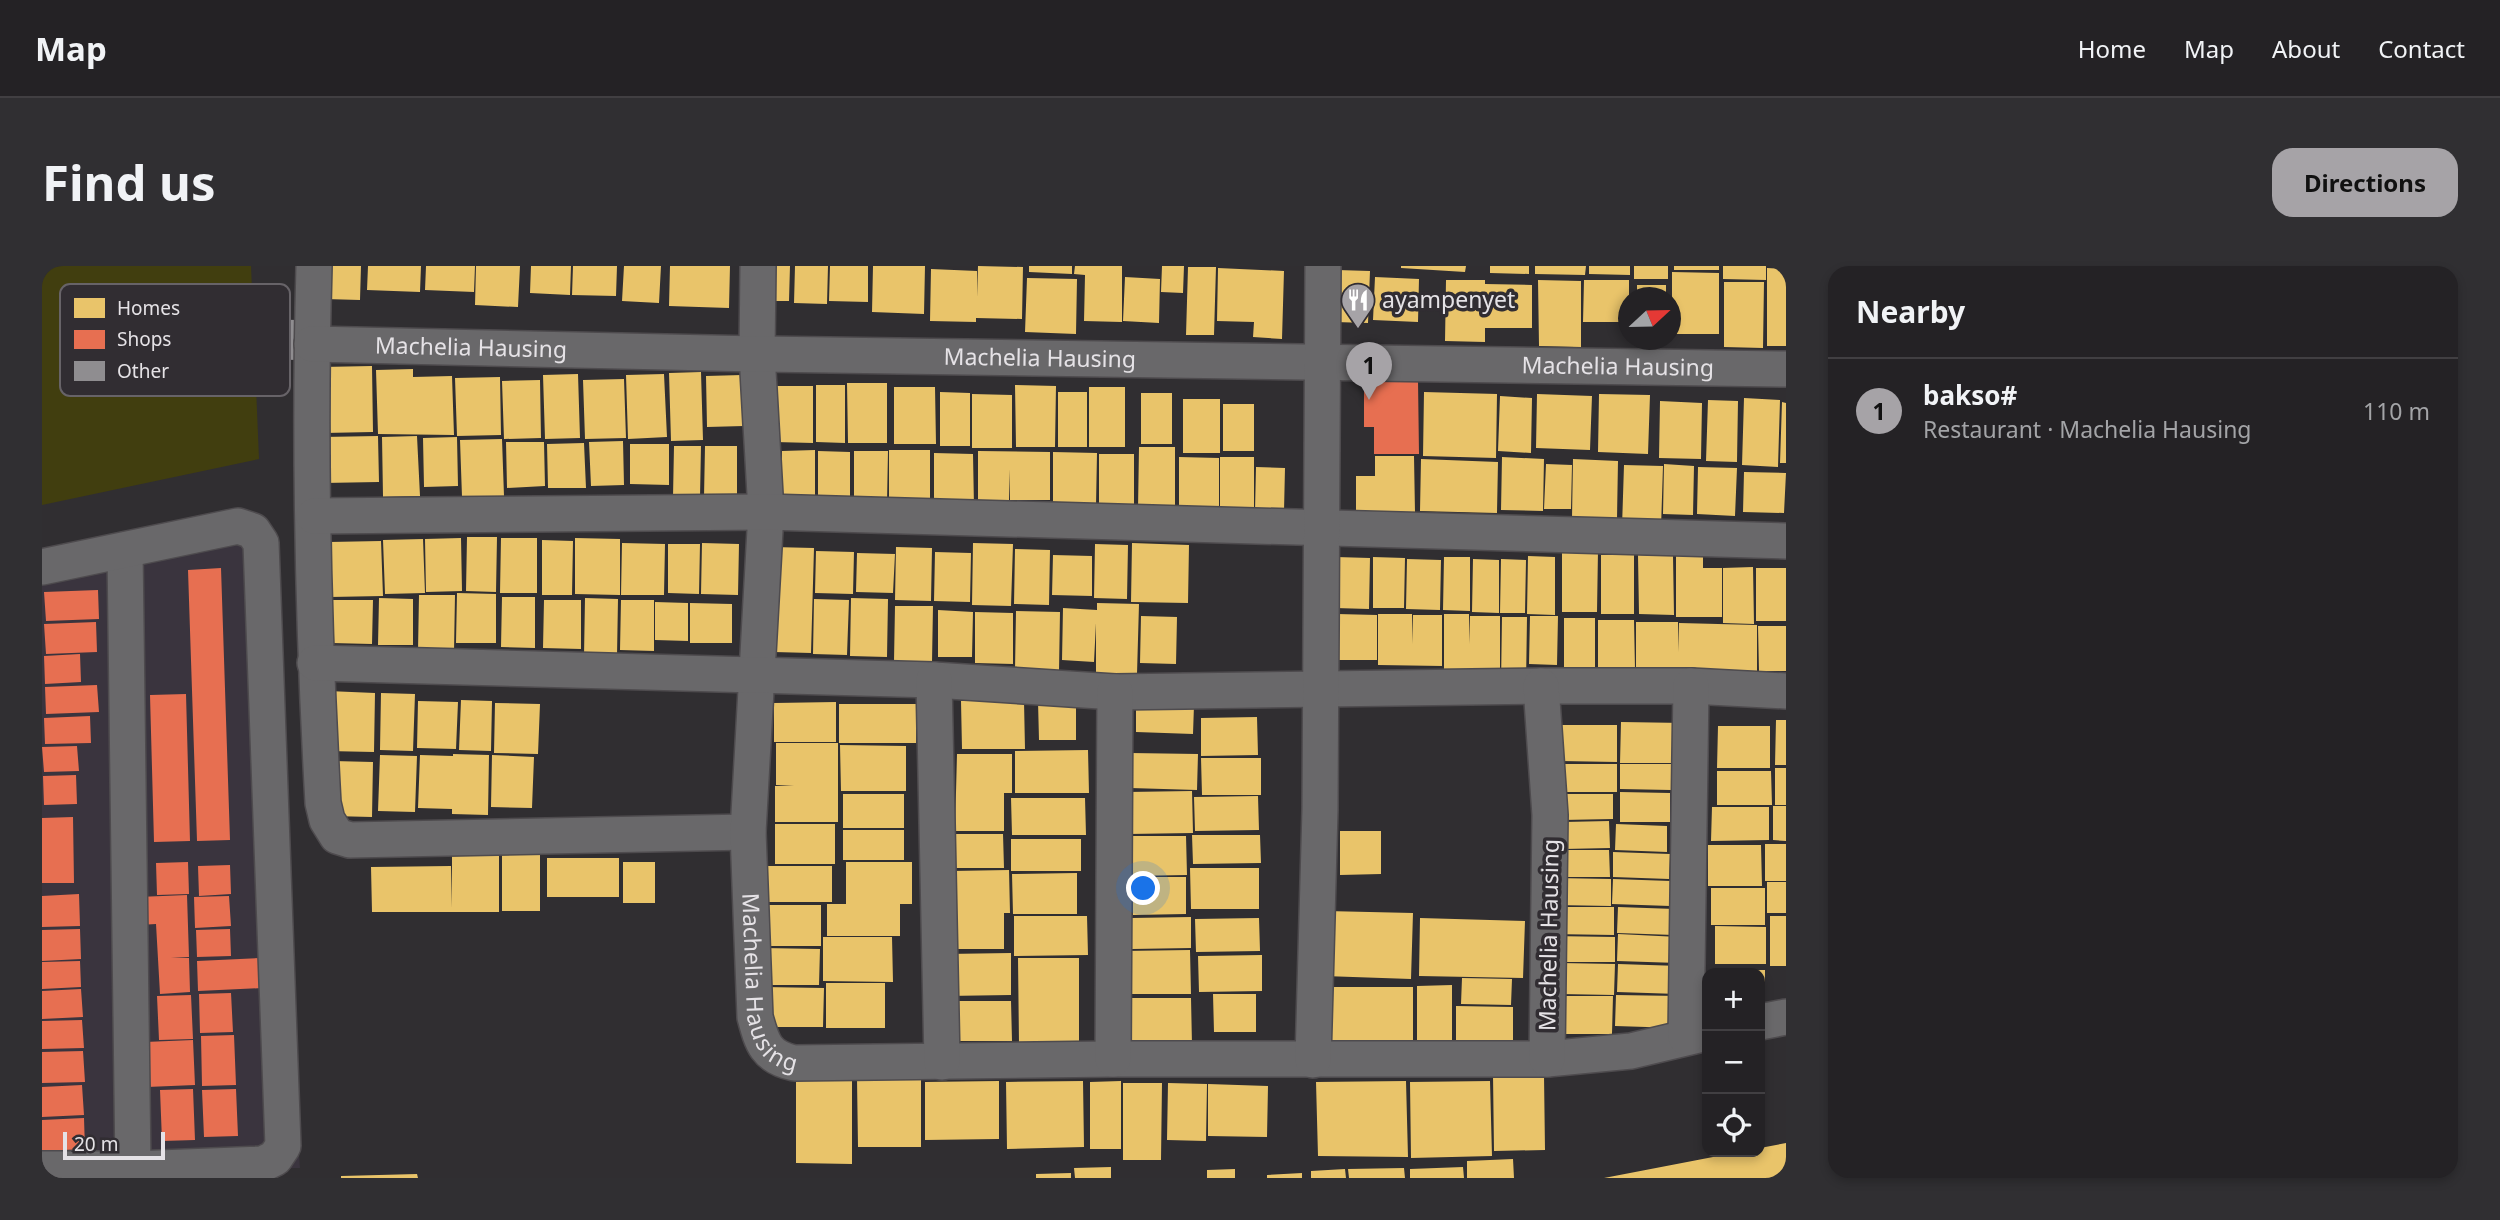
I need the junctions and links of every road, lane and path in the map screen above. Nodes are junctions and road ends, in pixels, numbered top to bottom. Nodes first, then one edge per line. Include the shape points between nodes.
1 (314, 266) edge
2 (758, 266) edge
3 (1323, 266) edge
4 (312, 344) junction
5 (757, 354) junction
6 (1323, 363) junction
7 (1786, 369) edge
8 (766, 512) junction
9 (314, 516) junction
10 (1322, 529) junction
11 (1786, 541) edge
12 (125, 550) junction
13 (42, 567) edge
14 (315, 663) junction
15 (756, 674) junction
16 (934, 680) junction
17 (1541, 686) junction
18 (1691, 686) junction
19 (1321, 690) junction
20 (1786, 691) edge
21 (1115, 692) junction
22 (748, 832) junction
23 (1786, 1017) edge
24 (1765, 1021) edge
25 (1696, 1035) edge
26 (1113, 1059) junction
27 (1548, 1059) junction
28 (1313, 1060) junction
29 (942, 1062) junction
30 (42, 1169) edge
31 (133, 1169) junction

1 - 4 street
2 - 5 street, Machelia Hausing
3 - 6 street
4 - 5 street, Machelia Hausing
4 - 9 street
5 - 6 street, Machelia Hausing
5 - 8 street, Machelia Hausing
6 - 7 street, Machelia Hausing
6 - 10 street
8 - 9 street
8 - 10 street
8 - 15 street, Machelia Hausing
9 - 14 street
10 - 11 street
10 - 19 street
12 - 13 street
12 - 31 street
12 - 31 street via 238,526 253,531 261,542 283,1146 275,1158 263,1164
14 - 15 street
14 - 22 street via 323,803 337,836 350,840
15 - 16 street
15 - 22 street, Machelia Hausing
16 - 21 street
16 - 29 street
17 - 18 street
17 - 19 street
17 - 27 street, Machelia Hausing via 1550,815
18 - 20 street
18 - 25 street, Machelia Hausing
19 - 21 street
19 - 28 street
21 - 26 street
22 - 29 street, Machelia Hausing via 755,1017 766,1049 778,1060 794,1063
23 - 24 street
25 - 27 street, Machelia Hausing via 1631,1051
26 - 28 street, Machelia Hausing
26 - 29 street, Machelia Hausing
27 - 28 street, Machelia Hausing
30 - 31 street

